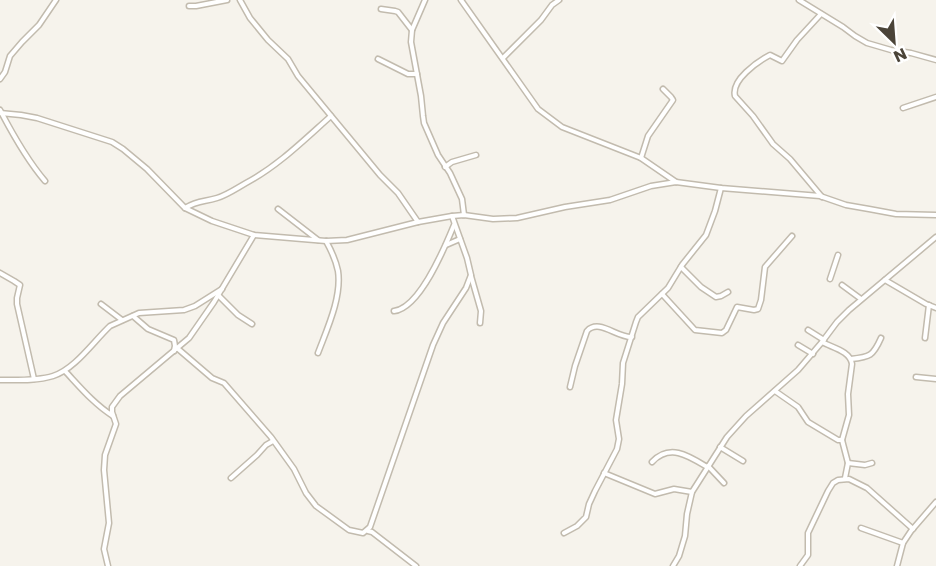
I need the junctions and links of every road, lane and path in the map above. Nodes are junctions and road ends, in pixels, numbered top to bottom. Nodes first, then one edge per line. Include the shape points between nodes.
1 (56, 0) edge
2 (227, 0) edge
3 (240, 0) edge
4 (426, 0) edge
5 (461, 0) edge
6 (559, 0) edge
7 (799, 0) edge
8 (189, 6) dead end
9 (381, 9) dead end
10 (821, 14) junction
11 (412, 30) junction
12 (503, 58) junction
13 (378, 59) dead end
14 (936, 60) edge
15 (417, 74) junction
16 (0, 79) edge
17 (663, 89) dead end
18 (936, 97) edge
19 (903, 108) dead end
20 (1, 112) edge
21 (330, 116) junction
22 (476, 155) dead end
23 (641, 158) junction
24 (445, 166) junction
25 (45, 181) dead end
26 (676, 182) junction
27 (721, 188) junction
28 (822, 197) junction
29 (185, 208) junction
30 (278, 209) dead end
31 (464, 215) junction
32 (936, 215) edge
33 (452, 216) junction
34 (418, 222) junction
35 (454, 225) junction
36 (254, 235) junction
37 (792, 236) dead end
38 (936, 237) edge
39 (460, 239) junction
40 (318, 240) junction
41 (326, 241) junction
42 (445, 246) junction
43 (838, 255) dead end
44 (681, 267) junction
45 (0, 273) edge
46 (471, 275) junction
47 (830, 279) dead end
48 (885, 280) junction
49 (842, 285) dead end
50 (222, 289) junction
51 (728, 292) dead end
52 (662, 294) junction
53 (218, 295) junction
54 (861, 299) junction
55 (101, 304) dead end
56 (928, 305) junction
57 (936, 308) edge
58 (394, 311) dead end
59 (133, 316) junction
60 (122, 320) junction
61 (480, 323) dead end
62 (252, 324) dead end
63 (808, 330) dead end
64 (632, 337) junction
65 (881, 338) dead end
66 (925, 338) dead end
67 (823, 341) junction
68 (798, 345) dead end
69 (175, 350) junction
70 (318, 353) dead end
71 (813, 354) junction
72 (851, 359) junction
73 (65, 370) junction
74 (916, 377) dead end
75 (34, 379) junction
76 (936, 379) edge
77 (2, 380) edge
78 (0, 385) edge
79 (570, 387) dead end
80 (775, 392) junction
81 (112, 407) junction
82 (102, 408) junction
83 (114, 416) junction
84 (842, 440) junction
85 (273, 441) junction
86 (720, 447) junction
87 (743, 461) dead end
88 (652, 462) dead end
89 (848, 463) junction
90 (872, 463) dead end
91 (707, 467) junction
92 (604, 473) junction
93 (231, 478) dead end
94 (845, 478) junction
95 (724, 483) dead end
96 (692, 492) junction
97 (936, 502) edge
98 (861, 528) dead end
99 (913, 529) junction
100 (368, 531) junction
101 (564, 533) dead end
102 (903, 543) junction
103 (108, 566) edge
104 (416, 566) edge
105 (673, 566) edge
106 (800, 566) edge
107 (897, 566) edge

1 - 16 street via 10,56
2 - 8 street
3 - 21 street via 250,18 288,59
4 - 11 street
5 - 12 street
6 - 12 street
7 - 10 street
9 - 11 street via 398,12
10 - 14 street via 867,43
10 - 28 street via 782,61 770,56 759,61 736,85 733,94
11 - 15 street
12 - 23 street via 538,109 549,118 562,127
13 - 15 street via 408,74
15 - 24 street via 424,123
17 - 23 street via 672,100 648,136
18 - 19 street
20 - 25 street
20 - 29 street via 37,118 112,142 147,169
21 - 29 street via 275,166 218,198
21 - 34 street via 398,193
22 - 24 street
23 - 26 street
24 - 31 street via 462,199
26 - 27 street
26 - 31 street via 517,218
27 - 28 street
27 - 44 street via 706,235
28 - 32 street via 896,214
29 - 36 street
30 - 40 street
31 - 33 street
33 - 34 street
33 - 35 street
34 - 41 street via 347,240
35 - 39 street
35 - 42 street
36 - 40 street
36 - 50 street
37 - 52 street via 765,267 758,309 737,307 722,333 695,330
38 - 48 street
39 - 42 street
39 - 46 street
40 - 41 street
41 - 70 street via 339,279 333,312
42 - 58 street via 422,288 403,308
43 - 47 street
44 - 51 street via 716,297
44 - 52 street
45 - 75 street via 20,285 17,304
46 - 61 street via 481,311
46 - 100 street via 433,345
48 - 54 street
48 - 56 street
49 - 54 street
50 - 53 street
50 - 59 street via 195,306
52 - 64 street via 638,317
53 - 62 street
53 - 69 street via 189,338
54 - 67 street
55 - 60 street
56 - 57 street
56 - 66 street
59 - 60 street
59 - 69 street via 148,329 174,340
60 - 73 street via 110,326
63 - 67 street
64 - 79 street via 607,328 589,328
64 - 92 street via 623,363 616,420 619,444
65 - 72 street via 871,355
67 - 71 street
67 - 72 street
68 - 71 street
69 - 81 street
69 - 85 street via 224,383
71 - 80 street
72 - 84 street via 849,415
73 - 75 street
73 - 82 street
74 - 76 street
75 - 77 street
77 - 78 street
80 - 84 street via 798,407 808,422
80 - 86 street via 736,425
81 - 82 street
81 - 83 street
82 - 83 street
83 - 103 street via 116,424 104,470 109,523 104,549
84 - 89 street
85 - 93 street
85 - 100 street via 316,506 349,530
86 - 87 street
86 - 91 street
88 - 91 street via 661,454 674,452 688,455
89 - 90 street
89 - 94 street
91 - 95 street
91 - 96 street
92 - 96 street via 655,494 674,489
92 - 101 street via 586,517
94 - 99 street via 867,488
94 - 106 street via 834,483 828,492 808,533 808,555
96 - 105 street via 685,536
97 - 99 street
98 - 102 street
99 - 102 street
100 - 104 street
102 - 107 street

